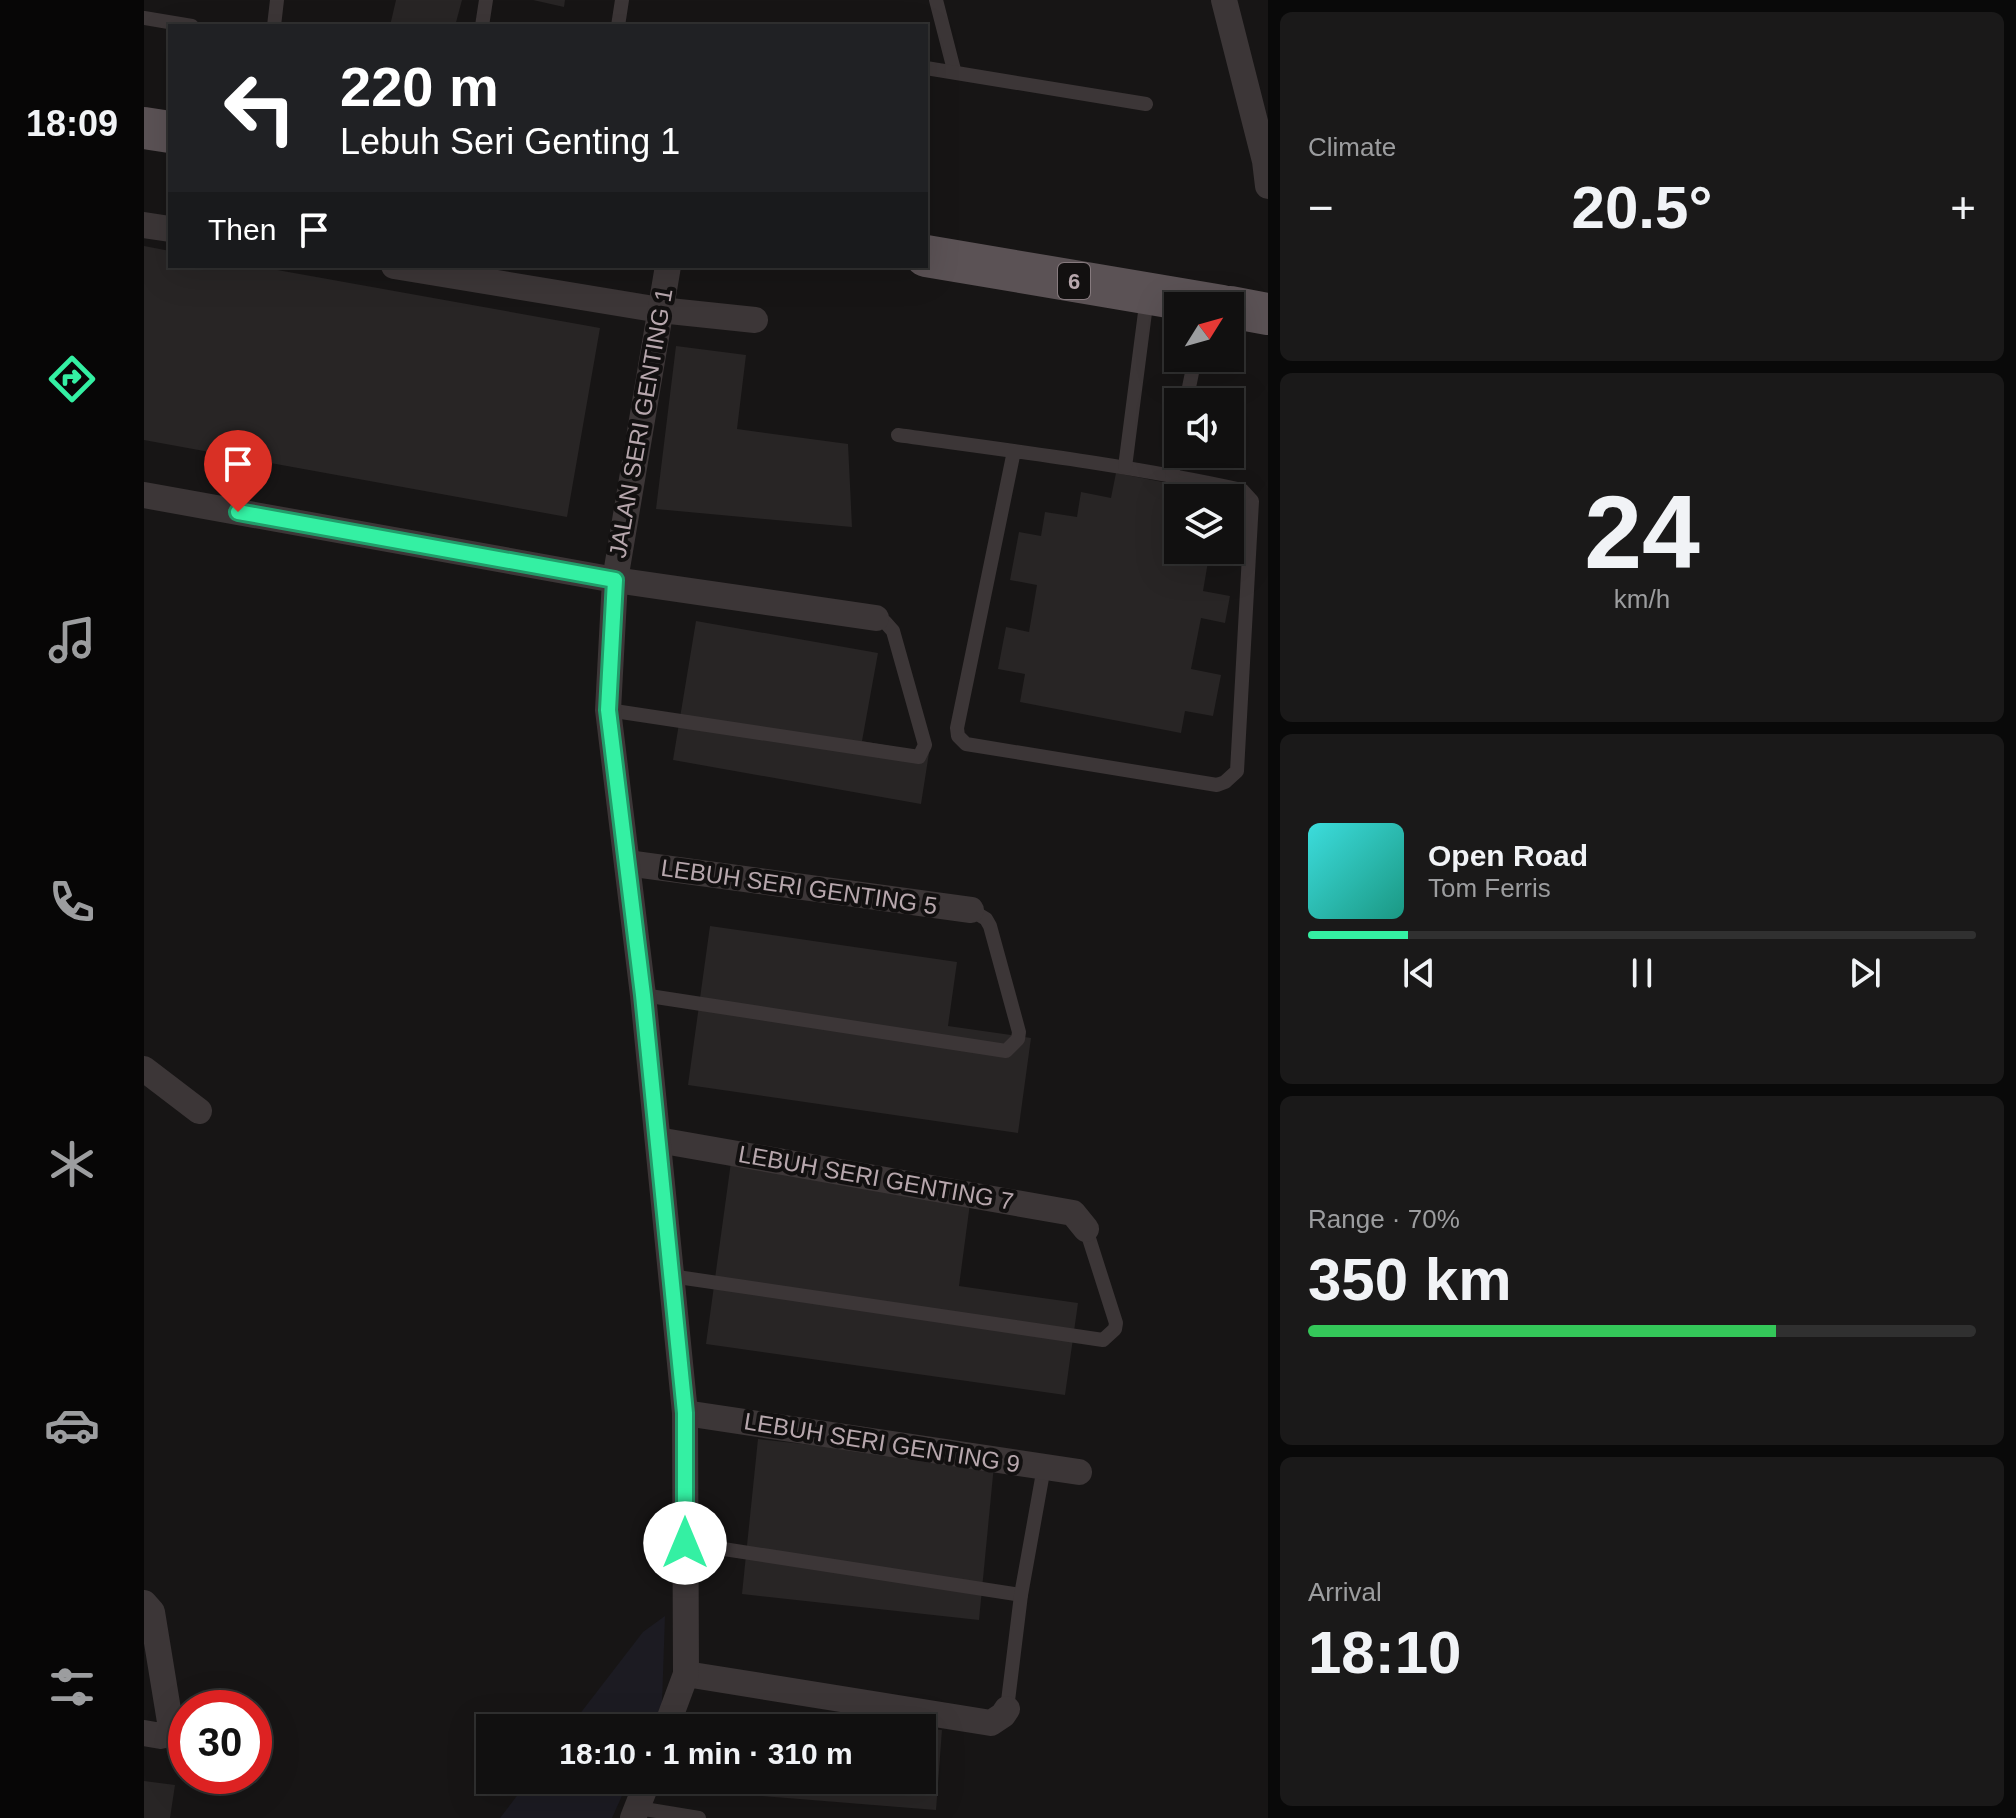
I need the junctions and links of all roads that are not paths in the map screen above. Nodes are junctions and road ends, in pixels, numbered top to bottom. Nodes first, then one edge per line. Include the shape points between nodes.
1 (277, 0) edge
2 (486, 0) edge
3 (622, 0) edge
4 (936, 0) edge
5 (1224, 0) edge
6 (144, 18) edge
7 (180, 24) edge
8 (274, 24) edge
9 (482, 24) edge
10 (618, 24) edge
11 (928, 68) edge
12 (954, 70) junction
13 (1146, 104) dead end
14 (144, 128) edge
15 (168, 132) edge
16 (1268, 186) edge
17 (144, 225) edge
18 (168, 229) edge
19 (928, 256) edge
20 (406, 268) edge
21 (668, 268) edge
22 (1147, 294) junction
23 (1164, 297) edge
24 (660, 310) junction
25 (1244, 310) edge
26 (1268, 314) edge
27 (755, 320) dead end
28 (898, 435) dead end
29 (1014, 451) junction
30 (1125, 467) junction
31 (1173, 468) edge
32 (1172, 475) junction
33 (144, 495) edge
34 (615, 580) junction
35 (876, 618) joint
36 (608, 710) junction
37 (627, 863) junction
38 (971, 910) joint
39 (643, 995) junction
40 (144, 1069) edge
41 (199, 1111) dead end
42 (658, 1140) junction
43 (1086, 1229) joint
44 (671, 1276) junction
45 (685, 1413) junction
46 (1044, 1467) junction
47 (1079, 1472) dead end
48 (685, 1543) junction
49 (1021, 1595) junction
50 (144, 1603) edge
51 (686, 1674) junction
52 (1007, 1709) joint
53 (671, 1714) edge
54 (153, 1735) edge
55 (642, 1794) edge
56 (635, 1813) edge
57 (699, 1818) edge

1 - 8 lane
2 - 9 lane
3 - 10 lane
4 - 12 lane
5 - 16 street
6 - 7 lane
11 - 12 lane
12 - 13 lane
14 - 15 main road
17 - 18 street
19 - 22 main road, 6
20 - 24 street
21 - 24 street, JALAN SERI GENTING 1
22 - 23 main road, 6
22 - 30 lane
24 - 27 street
24 - 34 street, JALAN SERI GENTING 1
25 - 26 main road, 6
28 - 29 lane
29 - 30 lane
29 - 32 lane via 958,736 966,744 1217,785 1237,771 1252,501 1242,490
30 - 32 lane
31 - 32 lane
33 - 34 street
34 - 35 street
34 - 36 street, JALAN SERI GENTING 1
35 - 36 lane via 893,631 925,745 919,757
36 - 37 street, JALAN SERI GENTING 1
37 - 38 street, LEBUH SERI GENTING 5
37 - 39 street, JALAN SERI GENTING 1
38 - 39 lane via 990,926 1019,1032 1006,1051
39 - 42 street, JALAN SERI GENTING 1
40 - 41 street
42 - 43 street, LEBUH SERI GENTING 7 via 1073,1213
42 - 44 street, JALAN SERI GENTING 1
43 - 44 lane via 1116,1323 1103,1340
44 - 45 street, JALAN SERI GENTING 1
45 - 46 street, LEBUH SERI GENTING 9
45 - 48 street, JALAN SERI GENTING 1
46 - 47 street, LEBUH SERI GENTING 9
46 - 49 lane
48 - 49 lane
48 - 51 street, JALAN SERI GENTING 1
49 - 52 lane
50 - 54 street via 152,1612 171,1728
51 - 52 street via 991,1723
51 - 53 street
55 - 56 street
56 - 57 lane

